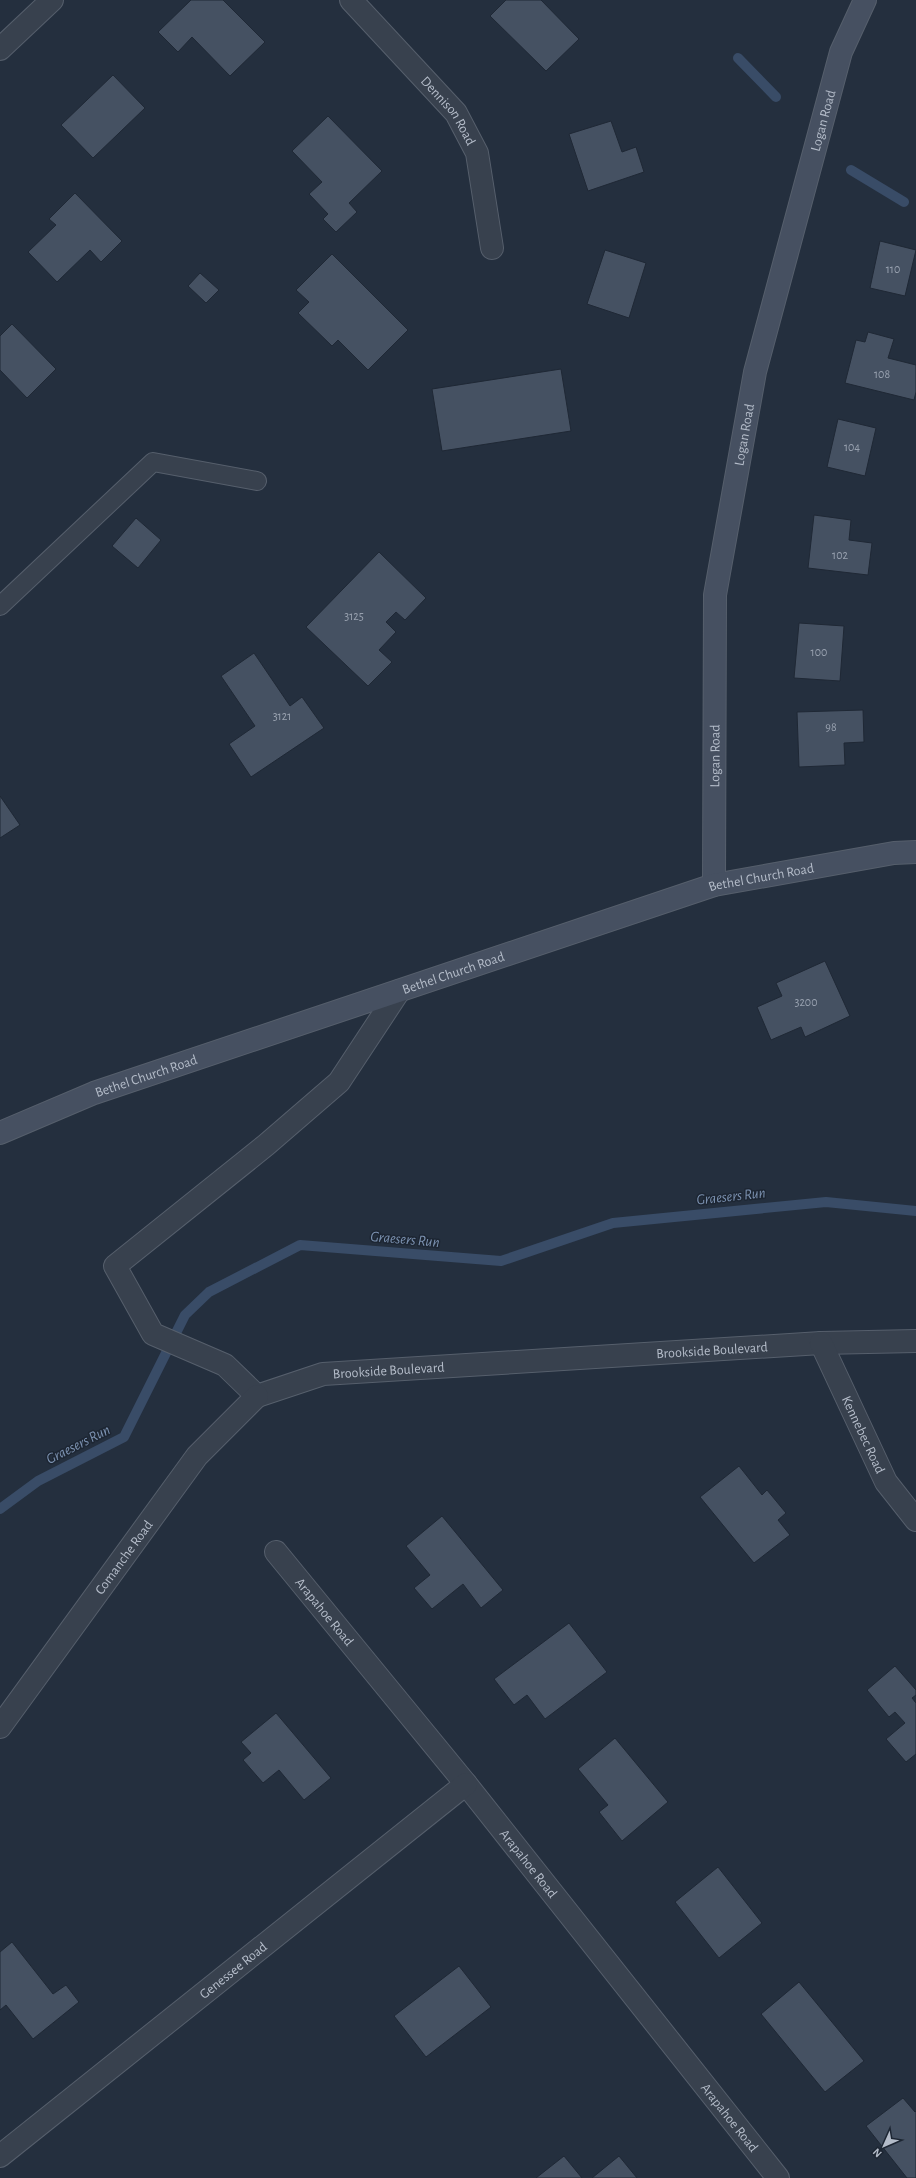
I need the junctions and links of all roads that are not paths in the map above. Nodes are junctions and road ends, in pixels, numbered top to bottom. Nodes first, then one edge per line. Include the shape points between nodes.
1 (52, 0) edge
2 (351, 0) edge
3 (865, 0) edge
4 (0, 49) edge
5 (492, 248) dead end
6 (257, 481) dead end
7 (0, 606) edge
8 (916, 852) edge
9 (714, 885) junction
10 (399, 991) junction
11 (0, 1133) edge
12 (916, 1341) edge
13 (821, 1343) junction
14 (256, 1396) junction
15 (916, 1520) edge
16 (276, 1552) dead end
17 (0, 1727) edge
18 (466, 1784) junction
19 (0, 2156) edge
20 (778, 2178) edge

1 - 4 street
2 - 5 street, Dennison Road via 456,112 477,153
3 - 9 street, Logan Road via 841,52 755,372 716,588
6 - 7 lane via 153,462
8 - 9 street, Bethel Church Road
9 - 10 street, Bethel Church Road
10 - 11 street, Bethel Church Road via 94,1093
10 - 14 street via 339,1082 266,1145 115,1266 153,1334 224,1365
12 - 13 street, Brookside Boulevard
13 - 14 street, Brookside Boulevard via 323,1374
13 - 15 street, Kennebec Road via 886,1482
14 - 17 street, Comanche Road via 197,1456
16 - 18 street, Arapahoe Road
18 - 19 street, Genessee Road
18 - 20 street, Arapahoe Road

